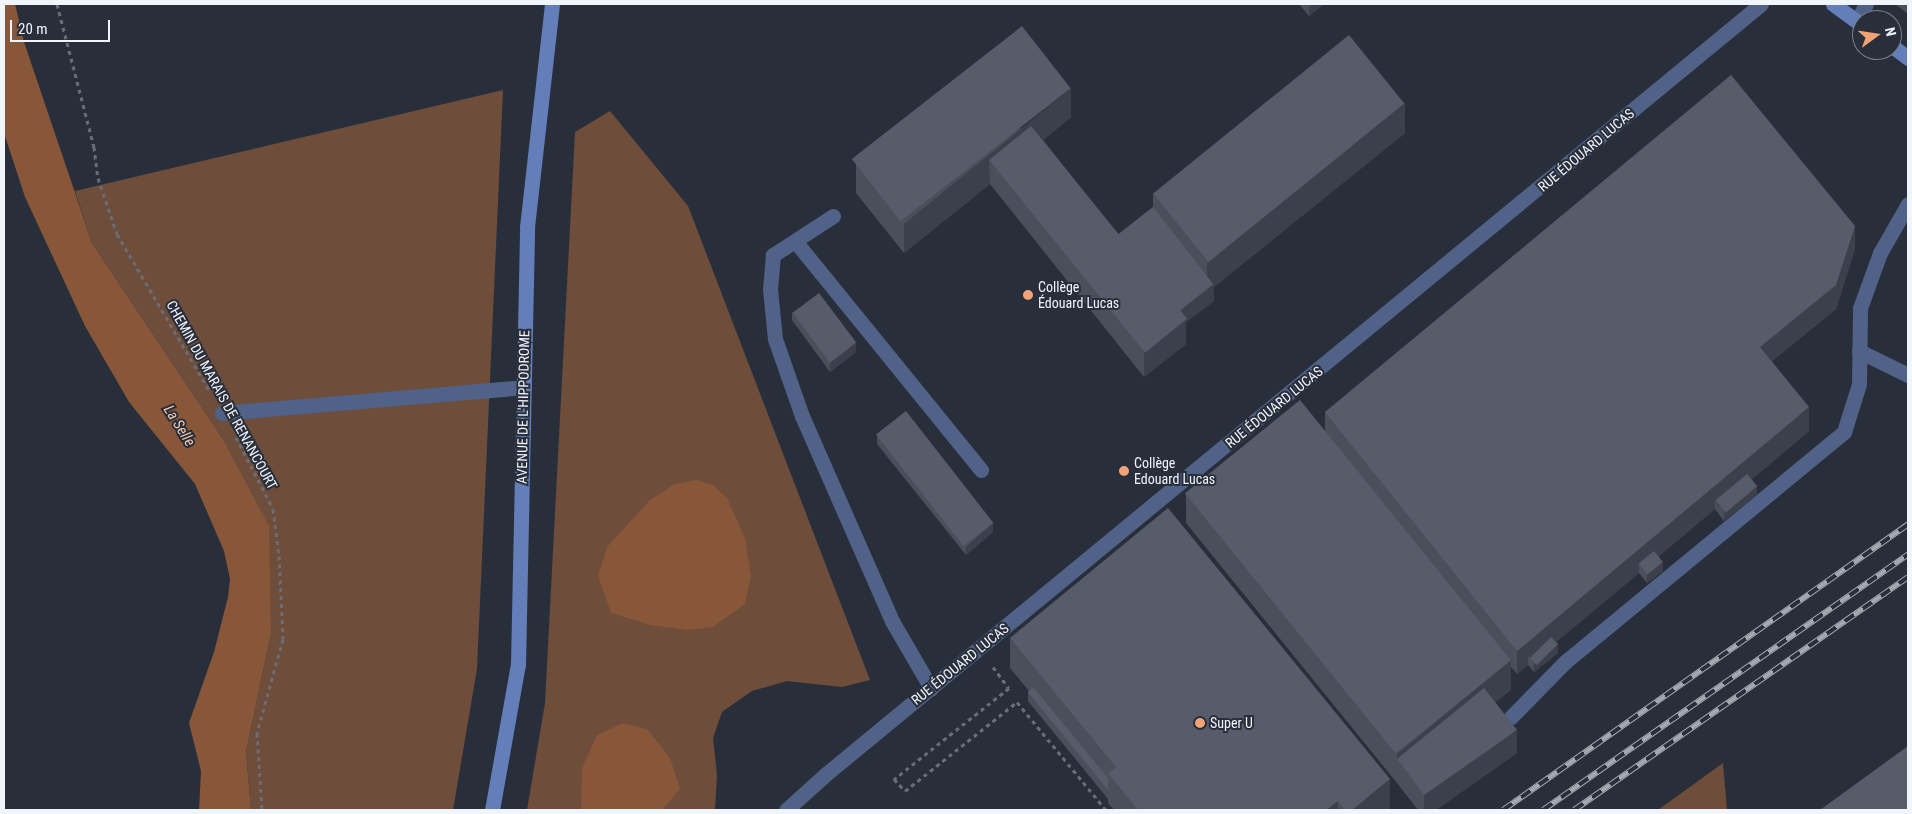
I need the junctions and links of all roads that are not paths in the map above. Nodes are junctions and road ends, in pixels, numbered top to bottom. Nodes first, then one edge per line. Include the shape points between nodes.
1 (544, 4) edge
2 (552, 4) edge
3 (1761, 4) edge
4 (1833, 4) edge
5 (1852, 17) edge
6 (548, 27) junction
7 (1908, 204) edge
8 (832, 216) dead end
9 (795, 241) junction
10 (1859, 352) junction
11 (1908, 375) edge
12 (524, 387) junction
13 (222, 413) road end
14 (981, 470) dead end
15 (931, 688) junction
16 (1511, 717) dead end
17 (492, 810) edge
18 (786, 810) edge

1 - 6 street
2 - 6 main road, AVENUE DE L'HIPPODROME
3 - 15 street, RUE ÉDOUARD LUCAS
4 - 5 main road
6 - 12 main road, AVENUE DE L'HIPPODROME via 527,227
7 - 10 street via 1880,253 1860,308
8 - 9 street
9 - 14 street
9 - 15 street via 773,255 770,289 774,339 802,416 892,621
10 - 11 street
10 - 16 street via 1859,384 1844,432 1565,662
12 - 13 street
12 - 17 main road, AVENUE DE L'HIPPODROME via 518,664
15 - 18 street, RUE ÉDOUARD LUCAS

